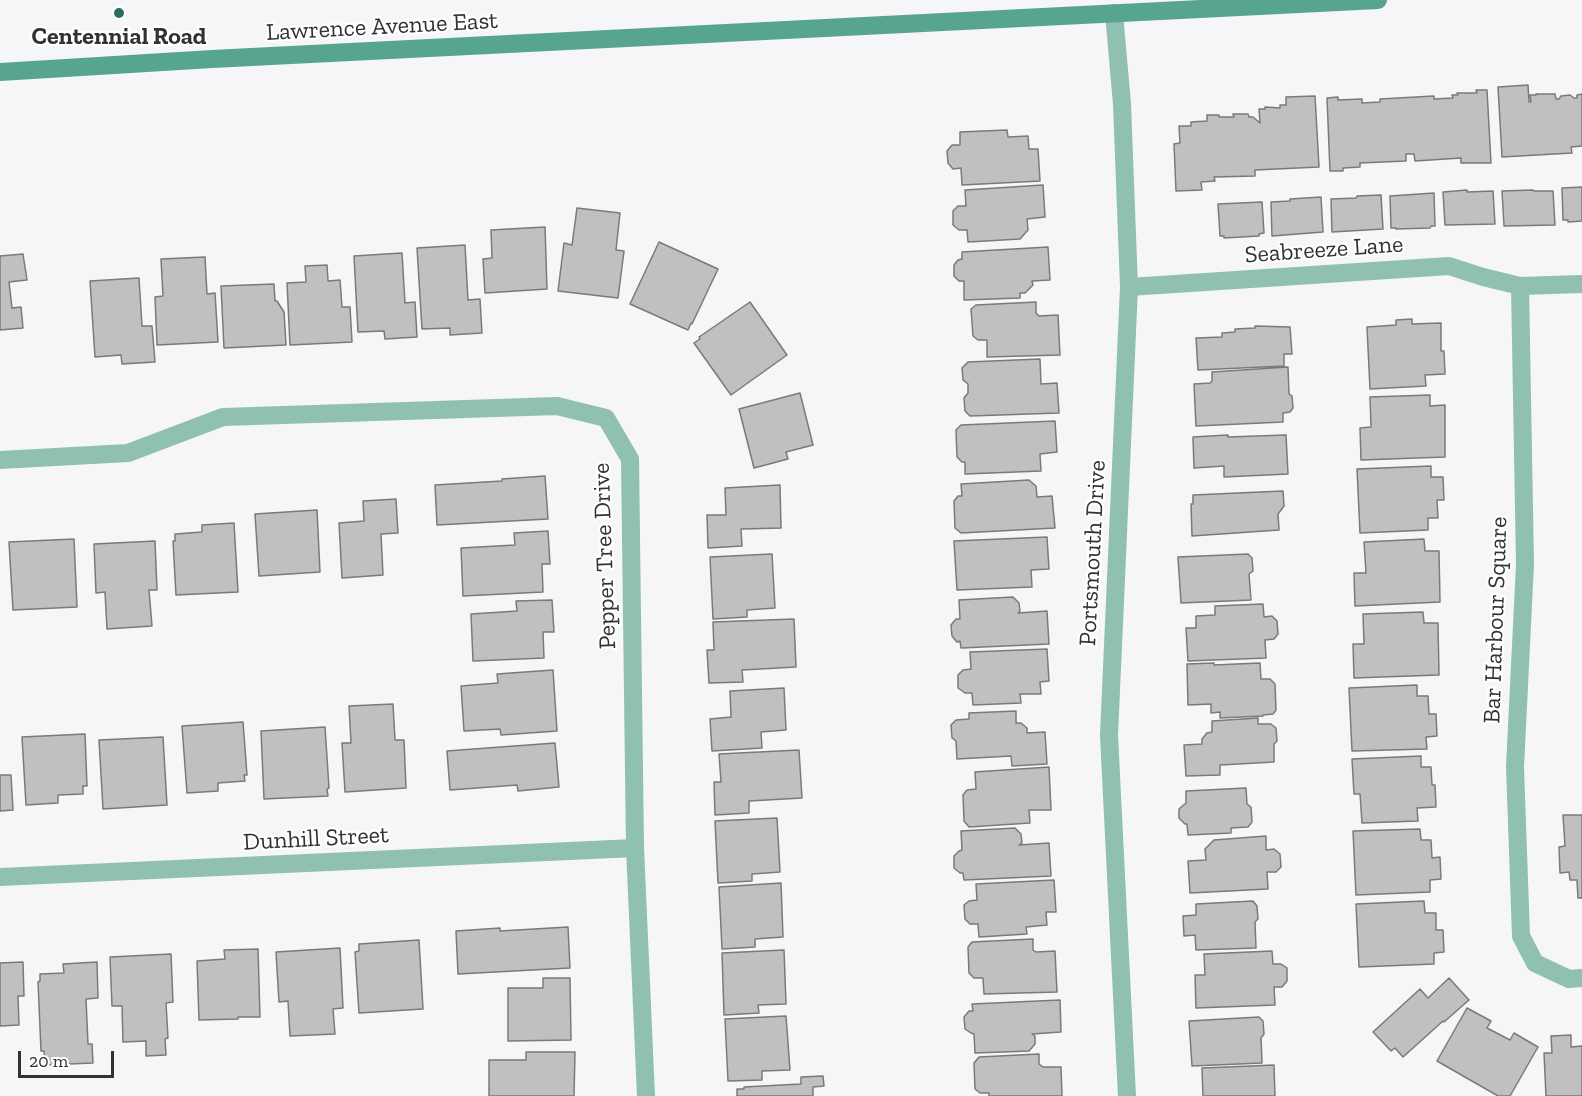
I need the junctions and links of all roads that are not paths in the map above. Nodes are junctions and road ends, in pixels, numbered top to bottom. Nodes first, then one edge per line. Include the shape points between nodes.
1 (1378, 0) edge
2 (1113, 13) junction
3 (0, 72) edge
4 (1582, 284) edge
5 (1520, 286) junction
6 (1129, 287) junction
7 (0, 460) edge
8 (635, 848) junction
9 (0, 877) edge
10 (1582, 978) edge
11 (646, 1096) edge
12 (1127, 1096) edge

1 - 2 main road, Lawrence Avenue East
2 - 3 main road, Lawrence Avenue East
2 - 6 street, Portsmouth Drive via 1122,104
4 - 5 street
5 - 6 street, Seabreeze Lane via 1449,266
5 - 10 street, Bar Harbour Square via 1525,564 1515,767 1521,936 1535,963 1569,979
6 - 12 street, Portsmouth Drive via 1109,735
7 - 8 street, Pepper Tree Drive via 128,453 223,417 557,406 606,418 630,459
8 - 9 street, Dunhill Street
8 - 11 street, Pepper Tree Drive

